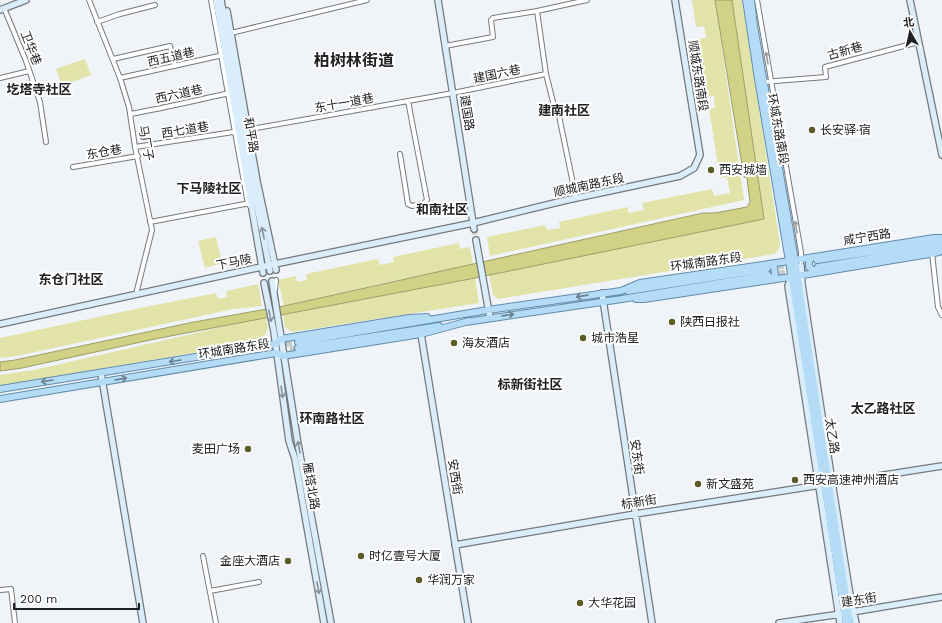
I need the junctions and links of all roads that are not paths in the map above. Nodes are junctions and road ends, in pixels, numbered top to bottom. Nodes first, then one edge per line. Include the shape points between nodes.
1 (26, 0) edge
2 (89, 0) edge
3 (211, 0) edge
4 (216, 0) edge
5 (221, 0) edge
6 (225, 0) edge
7 (366, 0) edge
8 (438, 0) edge
9 (587, 0) edge
10 (675, 0) edge
11 (746, 0) edge
12 (751, 0) edge
13 (757, 0) edge
14 (910, 0) edge
15 (156, 5) dead end
16 (2, 9) edge
17 (537, 11) junction
18 (97, 22) junction
19 (231, 33) junction
20 (919, 42) junction
21 (445, 46) junction
22 (223, 55) junction
23 (113, 59) junction
24 (175, 66) junction
25 (30, 71) junction
26 (546, 74) junction
27 (0, 78) edge
28 (120, 78) junction
29 (771, 81) junction
30 (763, 82) junction
31 (230, 93) junction
32 (453, 93) junction
33 (408, 101) junction
34 (130, 114) junction
35 (939, 130) edge
36 (241, 131) junction
37 (46, 142) dead end
38 (135, 147) junction
39 (400, 154) dead end
40 (700, 155) joint
41 (942, 155) edge
42 (138, 156) junction
43 (73, 167) dead end
44 (576, 198) junction
45 (250, 203) junction
46 (150, 222) junction
47 (474, 226) junction
48 (942, 237) edge
49 (476, 240) tunnel mouth
50 (942, 242) edge
51 (942, 247) edge
52 (938, 252) edge
53 (795, 260) junction
54 (816, 264) junction
55 (801, 266) joint
56 (276, 267) junction
57 (269, 268) junction
58 (262, 270) junction
59 (769, 272) junction
60 (796, 276) junction
61 (274, 281) dead end
62 (264, 283) dead end
63 (602, 293) junction
64 (136, 294) junction
65 (603, 302) junction
66 (488, 310) junction
67 (467, 314) junction
68 (942, 315) edge
69 (490, 318) junction
70 (469, 321) junction
71 (0, 324) edge
72 (276, 331) junction
73 (421, 334) junction
74 (281, 339) junction
75 (275, 344) junction
76 (276, 353) junction
77 (284, 356) junction
78 (101, 372) junction
79 (102, 382) junction
80 (0, 389) edge
81 (0, 399) edge
82 (942, 466) edge
83 (826, 483) junction
84 (635, 514) junction
85 (455, 545) junction
86 (203, 556) dead end
87 (259, 582) dead end
88 (0, 590) edge
89 (210, 591) junction
90 (942, 597) edge
91 (846, 613) junction
92 (15, 623) edge
93 (143, 623) edge
94 (216, 623) edge
95 (324, 623) edge
96 (330, 623) edge
97 (468, 623) edge
98 (652, 623) edge
99 (779, 623) edge
100 (840, 623) edge
101 (846, 623) edge
102 (850, 623) edge
103 (856, 623) edge

1 - 16 street
2 - 18 street, 马厂子
3 - 22 street
4 - 22 street, 和平路
5 - 36 street, 和平路
6 - 19 street
7 - 19 street
8 - 21 street, 建国路
9 - 17 street
10 - 40 street, 顺城东路南段
11 - 53 main road, 环城东路南段
12 - 30 main road, 环城东路南段
29 -> 13 street
14 - 20 street
15 - 18 street
16 - 25 street, 卫华巷
17 - 21 street via 493,18 493,37
17 - 26 street
18 - 23 street, 马厂子
19 - 36 street
20 - 29 street, 古新巷 via 825,67 826,77
20 - 35 street
21 - 32 street, 建国路
22 - 24 street, 西五道巷
22 - 31 street, 和平路
23 - 24 street via 170,46
23 - 28 street, 马厂子
24 - 28 street, 西五道巷
25 - 27 street
25 - 37 street, 卫华巷 via 40,102
26 - 32 street, 建国六巷
26 - 44 street via 559,116
28 - 34 street, 马厂子
29 - 30 street, 古新巷
53 -> 29 street
30 - 53 main road, 环城东路南段
31 - 34 street, 西六道巷
31 - 36 street, 和平路
32 - 33 street, 东十一道巷
32 - 47 street, 建国路
33 - 36 street, 东十一道巷
33 - 39 street via 427,200 423,204 408,204
34 - 38 street, 马厂子
35 - 41 street
36 - 38 street, 西七道巷
36 - 45 street, 和平路
36 - 56 street via 257,181
57 -> 36 street, 和平路
38 - 42 street, 马厂子
40 - 44 street, 顺城南路东段 via 694,168 680,176
42 - 43 street, 东仓巷
42 - 46 street, 马厂子
44 - 47 street, 顺城南路东段
45 - 46 street
45 - 58 street, 和平路
46 - 64 street, 马厂子 via 152,230
47 - 56 street, 下马陵
48 - 54 main road, 咸宁西路
49 - 66 street
50 - 54 main road, 咸宁西路
51 - 54 main road, 咸宁西路
52 - 54 main road, 咸宁西路
52 - 68 street via 938,306
53 - 54 main road, 咸宁西路
53 - 55 street
53 - 59 main road, 环城南路东段
53 - 60 main road, 太乙路
54 - 60 main road, 咸宁西路
55 - 60 street
56 - 57 street, 下马陵
57 - 58 street, 下马陵
58 - 64 street, 下马陵
59 - 60 main road, 环城南路东段
59 - 63 main road, 环城南路东段 via 640,283
59 - 65 main road, 环城南路东段 via 644,299
60 - 83 main road, 太乙路
60 - 83 street
61 - 72 street
62 -> 72 street
63 - 65 street, 安东街
63 -> 66 main road, 环城南路东段
64 - 71 street, 下马陵
69 -> 65 main road, 环城南路东段
65 - 84 street, 安东街
66 - 67 main road, 环城南路东段
66 - 69 street
67 - 70 main road, 环城南路东段 via 298,345
67 - 74 main road, 环城南路东段 via 409,318
69 - 70 main road, 环城南路东段
70 - 73 main road, 环城南路东段
72 - 74 street, 雁塔北路
72 - 75 street
73 - 77 main road, 环城南路东段
73 - 85 street, 安西街
74 - 75 main road, 环城南路东段
74 - 77 street, 雁塔北路
75 - 76 street
75 -> 78 main road, 环城南路东段
76 - 77 main road, 环城南路东段
79 -> 76 main road, 环城南路东段
76 -> 95 street, 雁塔北路 via 289,441 295,459
96 -> 77 street, 雁塔北路
78 - 79 street
78 -> 80 main road, 环城南路东段
79 - 81 main road, 环城南路东段
79 - 93 street
82 - 83 street, 标新街
83 - 84 street, 标新街
83 - 91 main road, 太乙路
83 - 91 street
84 - 85 street, 标新街
84 - 98 street, 安东街
85 - 97 street, 安西街
86 - 89 street
87 - 89 street
88 - 92 street via 11,589
89 - 94 street
90 - 91 street, 建东街
91 - 99 street, 建东街
91 - 100 street
91 - 101 main road, 太乙路
91 - 102 main road, 太乙路
91 - 103 street

